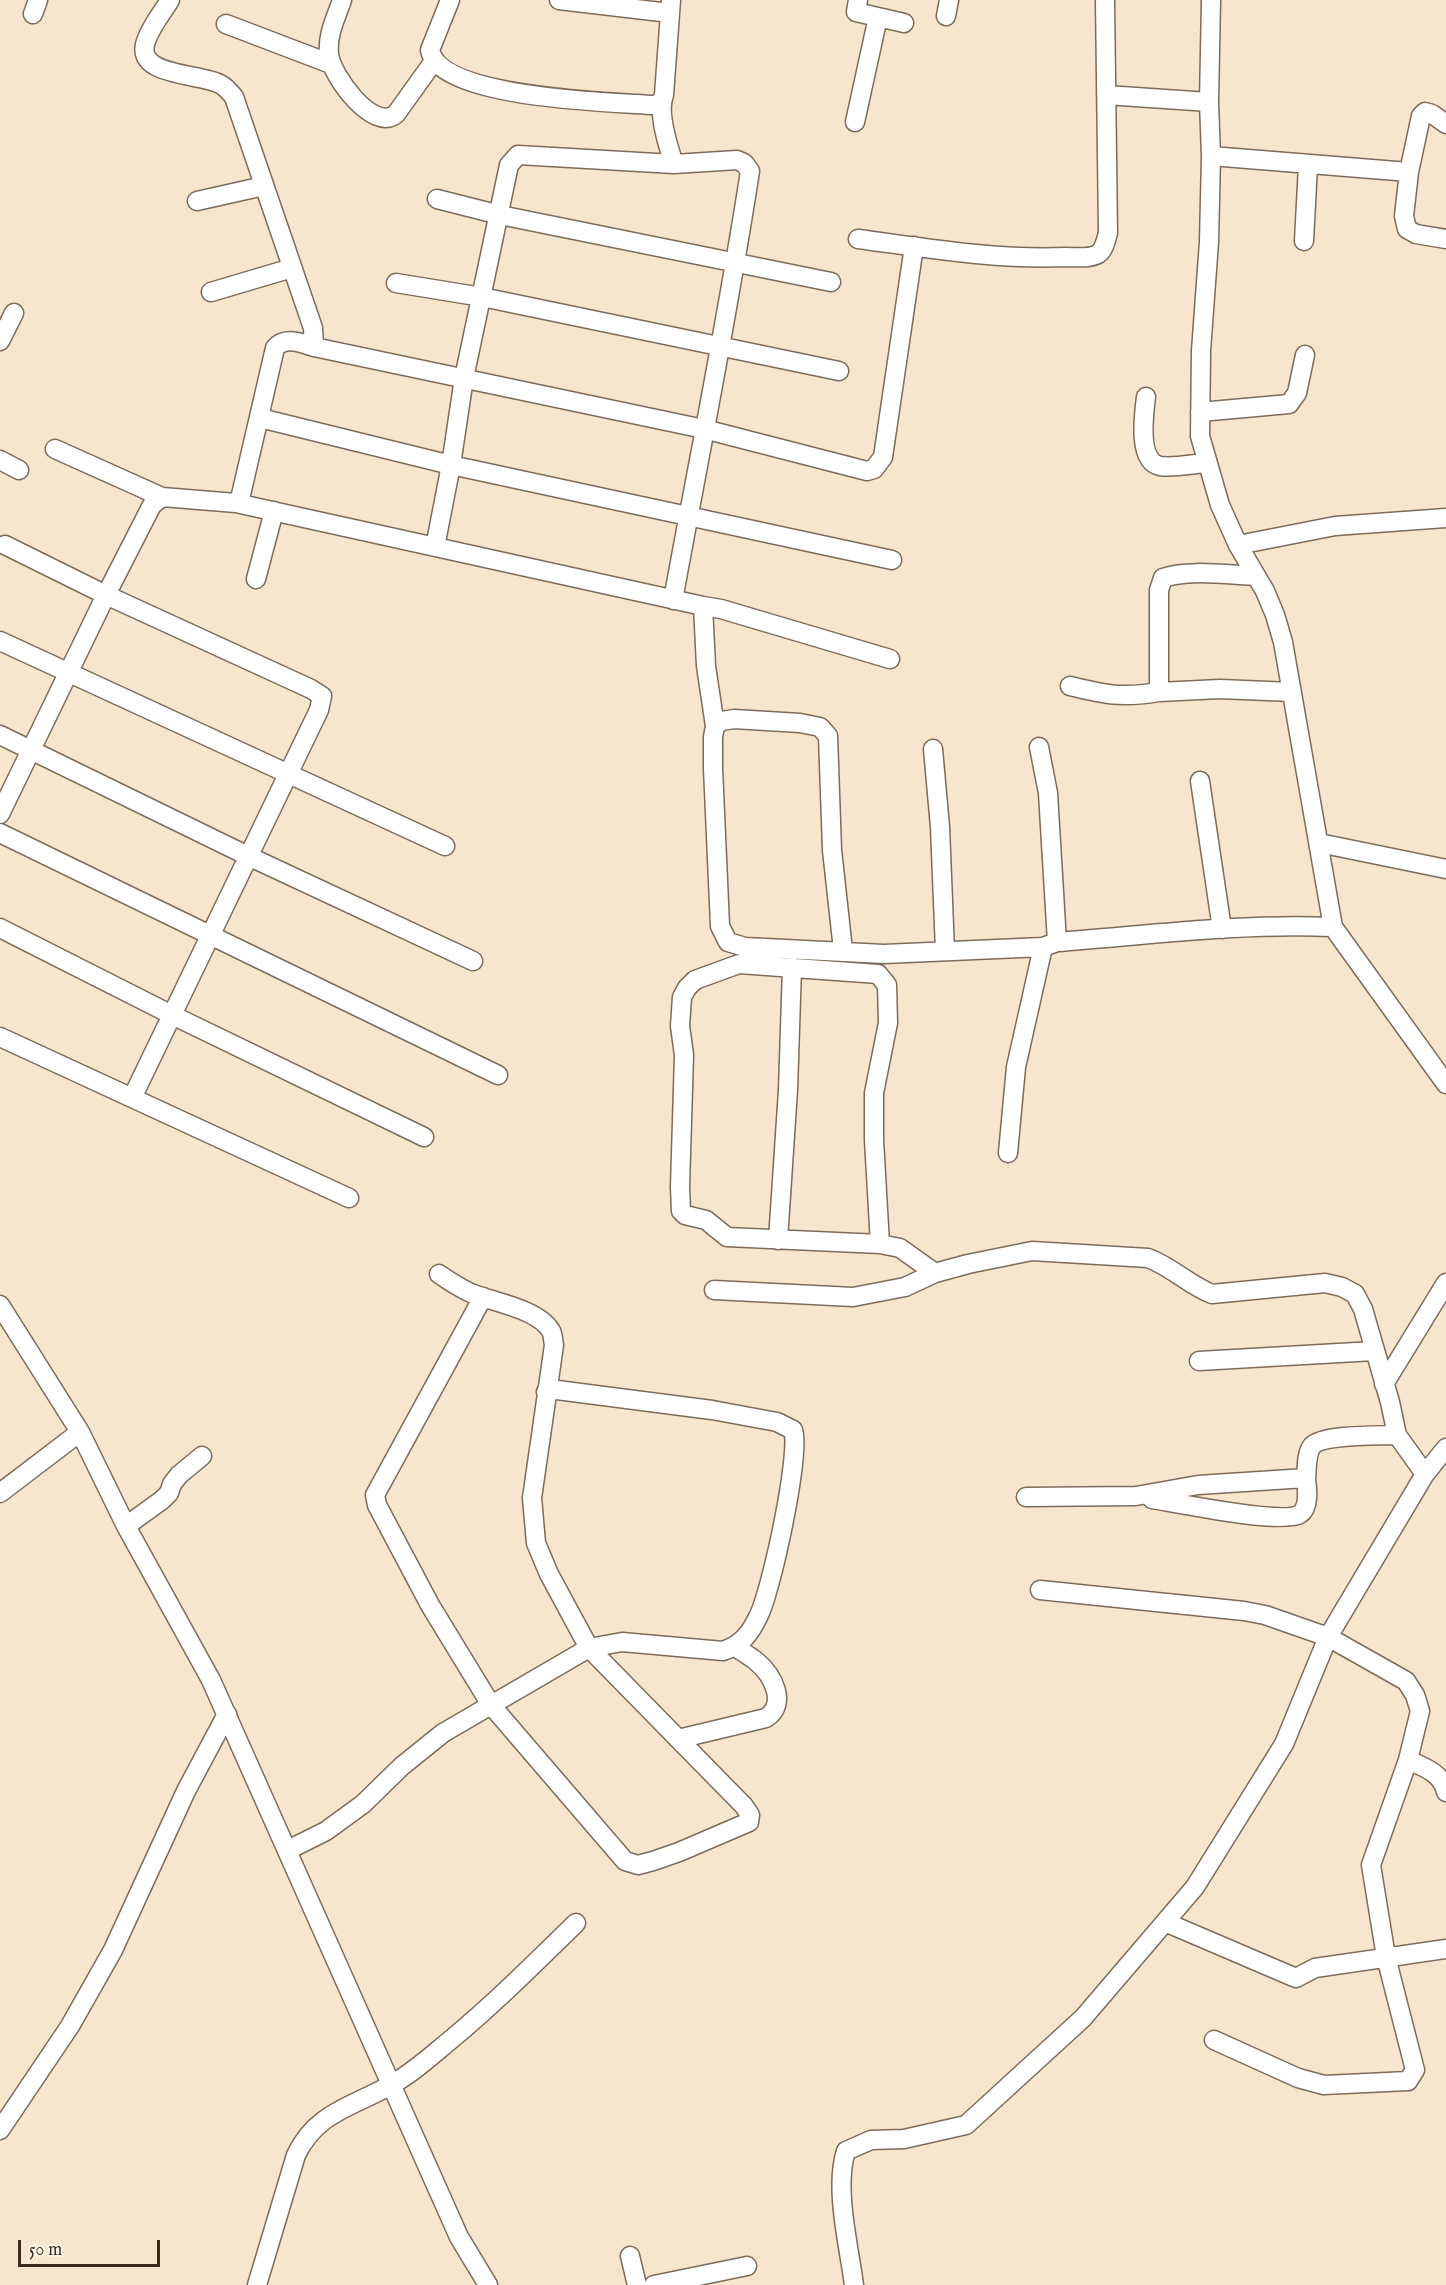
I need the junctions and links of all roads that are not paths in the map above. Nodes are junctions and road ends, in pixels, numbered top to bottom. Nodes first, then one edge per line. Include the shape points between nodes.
1 (170, 0) edge
2 (342, 0) edge
3 (450, 0) edge
4 (559, 0) edge
5 (858, 0) edge
6 (1105, 0) edge
7 (1211, 0) edge
8 (670, 6) edge
9 (878, 17) junction
10 (904, 23) dead end
11 (226, 24) dead end
12 (434, 61) junction
13 (331, 64) junction
14 (1106, 95) junction
15 (1209, 102) junction
16 (661, 103) junction
17 (855, 122) dead end
18 (1446, 124) edge
19 (1211, 156) junction
20 (674, 164) junction
21 (1308, 165) junction
22 (1409, 172) junction
23 (264, 186) junction
24 (437, 199) dead end
25 (197, 201) dead end
26 (500, 215) junction
27 (858, 239) dead end
28 (1446, 239) edge
29 (1304, 241) dead end
30 (914, 246) junction
31 (736, 262) junction
32 (292, 268) junction
33 (831, 282) dead end
34 (396, 283) dead end
35 (211, 292) dead end
36 (482, 297) junction
37 (14, 314) dead end
38 (0, 341) edge
39 (314, 346) junction
40 (721, 346) junction
41 (1305, 355) dead end
42 (839, 371) dead end
43 (464, 378) junction
44 (1146, 398) dead end
45 (1200, 412) junction
46 (260, 418) junction
47 (704, 429) junction
48 (56, 449) dead end
49 (0, 460) edge
50 (1206, 463) junction
51 (451, 465) junction
52 (19, 470) dead end
53 (162, 497) junction
54 (236, 503) junction
55 (274, 511) junction
56 (688, 515) junction
57 (1446, 518) edge
58 (5, 545) dead end
59 (1238, 545) junction
60 (435, 547) junction
61 (891, 560) dead end
62 (1256, 576) junction
63 (256, 579) dead end
64 (106, 595) junction
65 (673, 600) junction
66 (703, 606) junction
67 (0, 641) edge
68 (890, 659) dead end
69 (68, 673) junction
70 (1070, 686) dead end
71 (1159, 692) junction
72 (1292, 692) junction
73 (715, 726) junction
74 (0, 735) edge
75 (1039, 747) dead end
76 (933, 749) dead end
77 (31, 750) junction
78 (288, 775) junction
79 (1200, 781) dead end
80 (0, 814) edge
81 (0, 833) edge
82 (1319, 843) junction
83 (446, 846) dead end
84 (248, 856) junction
85 (1446, 869) edge
86 (1333, 927) junction
87 (0, 928) edge
88 (1222, 929) junction
89 (209, 936) junction
90 (1050, 945) junction
91 (843, 950) junction
92 (945, 951) junction
93 (473, 961) dead end
94 (792, 967) junction
95 (172, 1015) junction
96 (0, 1037) edge
97 (498, 1075) dead end
98 (1446, 1084) edge
99 (132, 1098) junction
100 (424, 1137) dead end
101 (1008, 1153) dead end
102 (349, 1198) dead end
103 (778, 1240) junction
104 (880, 1244) junction
105 (935, 1273) junction
106 (439, 1274) dead end
107 (1446, 1283) edge
108 (714, 1290) dead end
109 (483, 1297) junction
110 (0, 1305) edge
111 (1374, 1351) junction
112 (1199, 1361) dead end
113 (1384, 1384) junction
114 (546, 1392) junction
115 (80, 1432) junction
116 (1397, 1435) junction
117 (1446, 1448) edge
118 (202, 1456) dead end
119 (1425, 1474) junction
120 (1306, 1478) junction
121 (0, 1492) edge
122 (1136, 1496) junction
123 (1026, 1497) dead end
124 (126, 1526) junction
125 (1040, 1590) dead end
126 (1328, 1637) junction
127 (736, 1647) junction
128 (589, 1648) junction
129 (491, 1705) junction
130 (227, 1714) junction
131 (678, 1739) junction
132 (1408, 1760) junction
133 (1446, 1792) edge
134 (288, 1850) junction
135 (1165, 1922) junction
136 (576, 1923) dead end
137 (1446, 1949) edge
138 (1386, 1958) junction
139 (1214, 2040) dead end
140 (391, 2085) junction
141 (0, 2130) edge
142 (630, 2256) dead end
143 (747, 2266) dead end
144 (257, 2285) edge
145 (488, 2285) edge
146 (637, 2285) edge
147 (654, 2285) edge
148 (854, 2285) edge

1 - 23 street via 146,42 144,53 150,63 162,69 219,83 227,89 234,97
2 - 13 street via 329,37
3 - 12 street via 430,50
4 - 8 street
5 - 9 street via 856,12
6 - 14 street
7 - 15 street
8 - 16 street
9 - 10 street
9 - 17 street
11 - 13 street
12 - 13 street via 391,119 371,112 350,94
12 - 16 street via 485,87 525,95
14 - 15 street
14 - 30 street via 1108,234 1099,253 994,257
15 - 19 street
16 - 20 street
18 - 22 street via 1432,114 1425,112 1421,116
19 - 21 street
19 - 45 street
20 - 26 street via 518,155 509,165
20 - 31 street via 737,160 750,171
21 - 22 street
21 - 29 street
22 - 28 street via 1404,216 1407,229
23 - 25 street
23 - 32 street
24 - 26 street
26 - 31 street
26 - 36 street
27 - 30 street
30 - 47 street via 883,457 874,469 867,471
31 - 33 street
31 - 40 street
32 - 35 street
32 - 39 street via 313,328
34 - 36 street
36 - 40 street
36 - 43 street
37 - 38 street
39 - 43 street
39 - 46 street via 286,341 275,348
40 - 42 street
40 - 47 street
41 - 45 street via 1297,393 1289,404
43 - 47 street
43 - 51 street
44 - 50 street via 1144,445 1153,463
45 - 50 street
46 - 51 street
46 - 54 street
47 - 56 street
48 - 53 street
49 - 52 street
50 - 59 street
51 - 56 street
51 - 60 street
53 - 54 street
53 - 64 street via 152,505
54 - 55 street
55 - 60 street
55 - 63 street
56 - 61 street
56 - 65 street
57 - 59 street via 1335,526
58 - 64 street
59 - 62 street
60 - 65 street
62 - 71 street via 1192,574 1163,579 1159,590
62 - 72 street via 1275,615
64 - 69 street
64 - 78 street via 322,696
65 - 66 street
66 - 68 street
66 - 73 street
67 - 69 street
69 - 77 street
69 - 78 street
70 - 71 street via 1110,696
71 - 72 street via 1220,688
72 - 82 street
73 - 91 street via 713,768 720,926 728,942 745,947
73 - 91 street via 734,719 800,723 820,727 828,736 832,850
74 - 77 street
75 - 90 street via 1048,793
76 - 92 street
77 - 80 street
77 - 84 street
78 - 83 street
78 - 84 street
79 - 88 street
81 - 89 street
82 - 85 street
82 - 86 street
84 - 89 street
84 - 93 street
86 - 88 street
86 - 98 street
87 - 95 street
88 - 90 street
89 - 95 street
89 - 97 street
90 - 92 street
90 - 101 street via 1016,1067
91 - 92 street via 885,954
94 - 103 street
94 - 103 street via 739,964 695,980 682,997 680,1026 684,1055 681,1211 706,1220 727,1237
94 - 104 street via 878,974 887,986 888,1023 874,1093
95 - 99 street
95 - 100 street
96 - 99 street
99 - 102 street
103 - 104 street
104 - 105 street via 900,1248
105 - 108 street via 905,1287 853,1297
105 - 111 street via 1032,1251 1149,1258 1212,1294 1324,1283 1355,1294
106 - 109 street
107 - 113 street
109 - 114 street via 523,1311 551,1331 554,1345
109 - 129 street via 375,1494 384,1521 418,1584
110 - 115 street
111 - 112 street
111 - 113 street
113 - 116 street
114 - 127 street via 557,1390 712,1410 777,1422 793,1430 793,1462 773,1575 758,1619
114 - 128 street via 532,1498 536,1543
115 - 121 street
115 - 124 street
116 - 119 street
116 - 120 street via 1340,1436 1320,1442 1312,1446
117 - 119 street
118 - 124 street via 179,1475 162,1500
119 - 126 street
120 - 122 street via 1198,1485
120 - 122 street via 1305,1507 1300,1514 1288,1517
122 - 123 street
124 - 130 street
125 - 126 street via 1244,1611
126 - 132 street via 1406,1681 1420,1711
126 - 135 street via 1284,1744 1195,1887
127 - 128 street via 723,1651 694,1650 622,1642
127 - 131 street via 756,1661 771,1680 778,1696 774,1713
128 - 129 street
128 - 131 street
129 - 131 street via 626,1862 638,1865 749,1822 750,1815 744,1806
129 - 134 street via 443,1733 363,1804 326,1831
130 - 134 street
130 - 141 street via 186,1791 113,1950 70,2026
132 - 133 street via 1436,1774
132 - 138 street via 1371,1865
134 - 140 street
135 - 138 street via 1296,1978 1315,1968
135 - 148 street via 1083,2018 966,2125 904,2139 871,2140 846,2151 841,2186
136 - 140 street via 507,1991
137 - 138 street
138 - 139 street via 1415,2070 1408,2081 1324,2085 1298,2078
140 - 144 street via 319,2122 303,2139
140 - 145 street via 459,2237
142 - 146 street
143 - 147 street

